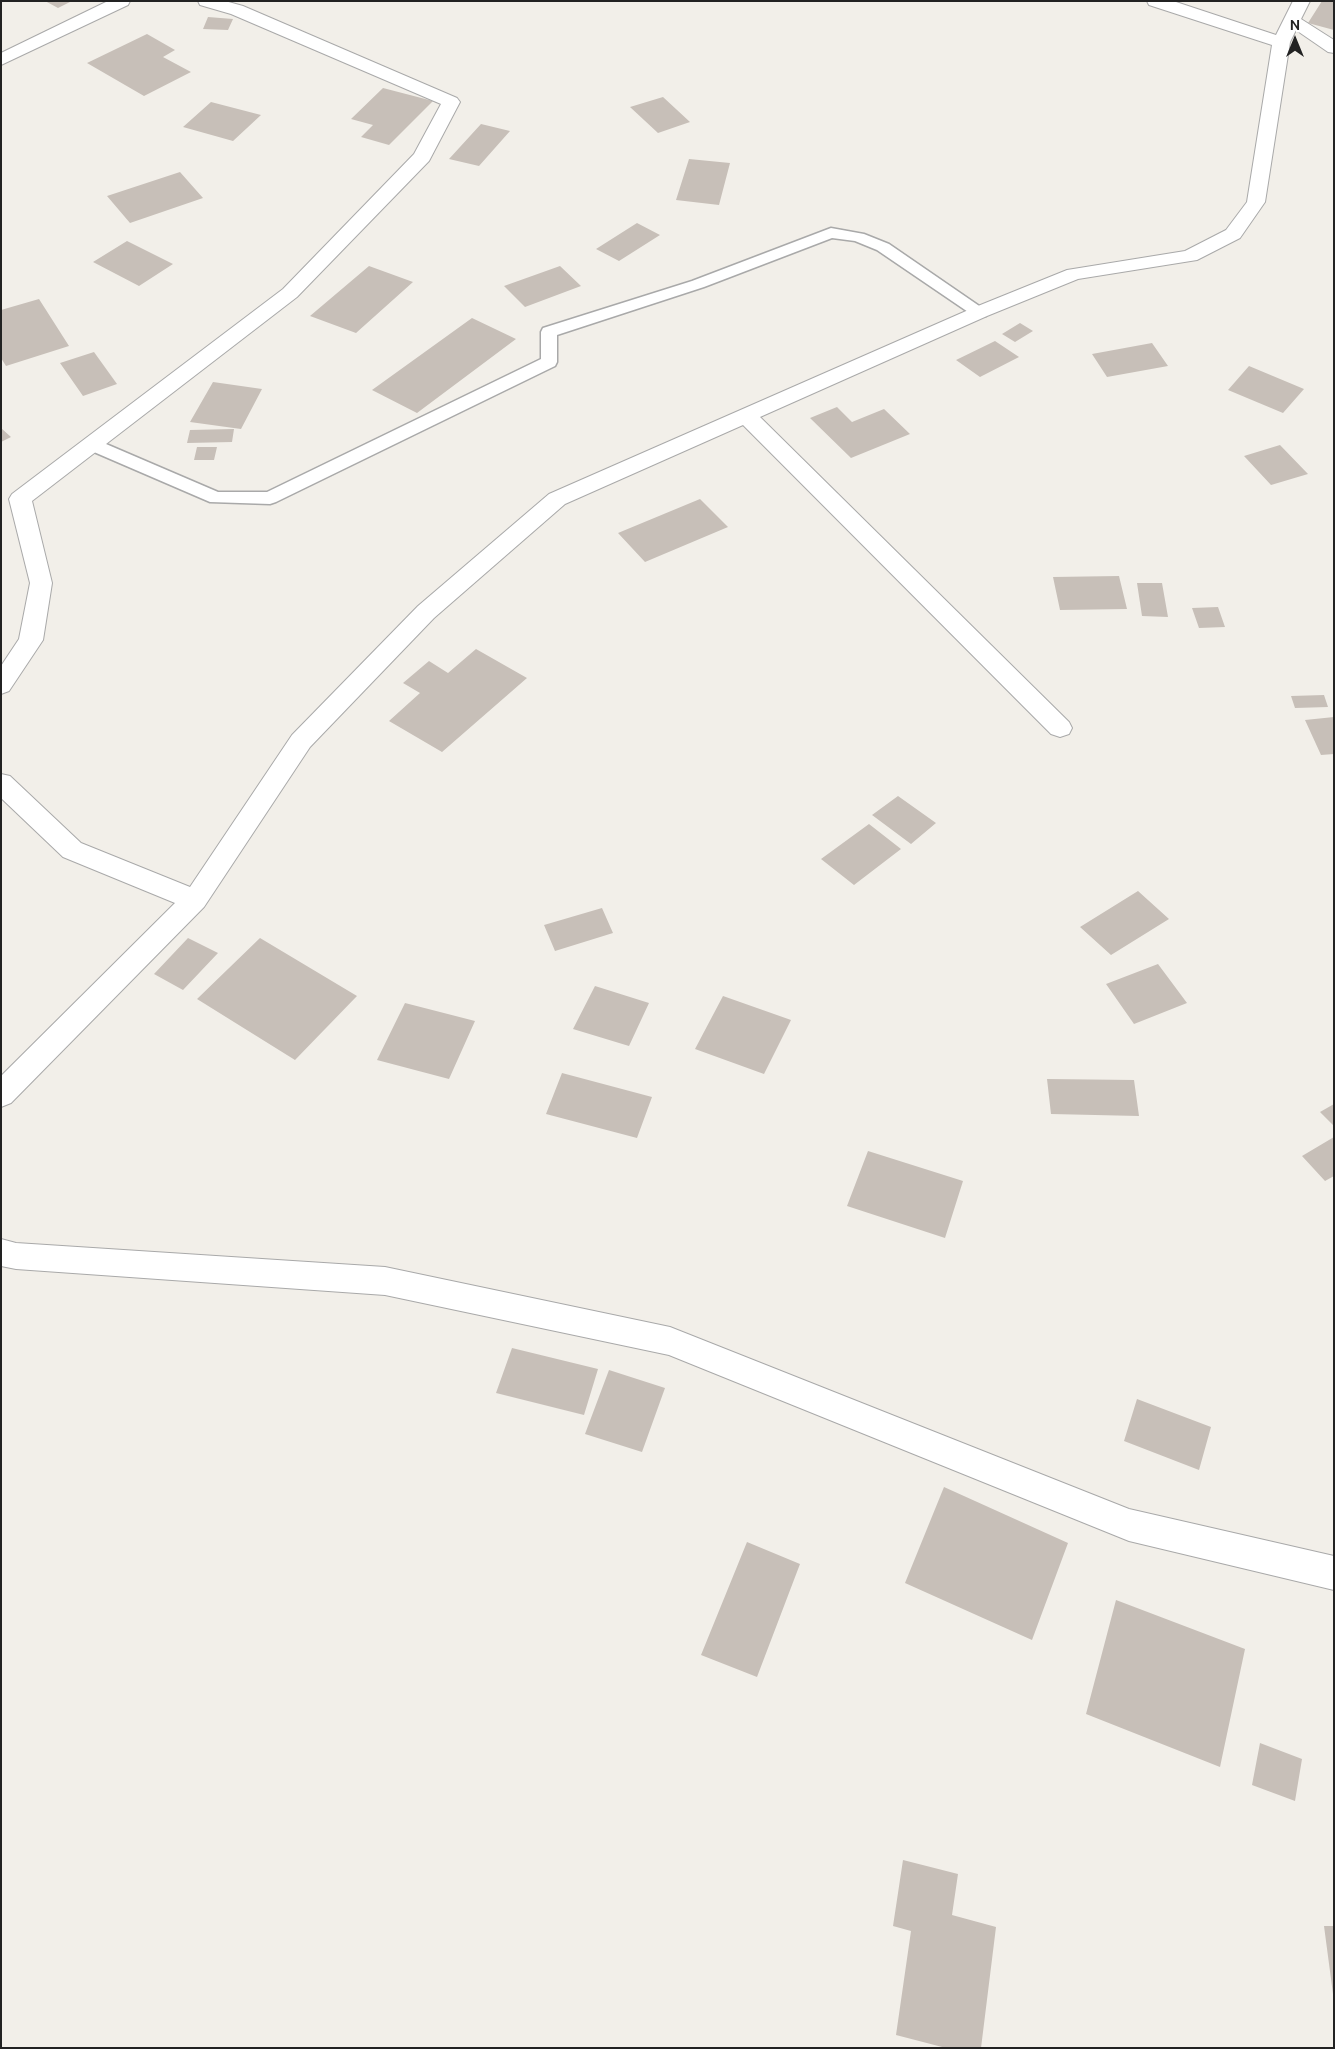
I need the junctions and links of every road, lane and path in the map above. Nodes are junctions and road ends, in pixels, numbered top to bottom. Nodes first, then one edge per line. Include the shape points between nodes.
1 (122, 1) edge
2 (206, 1) edge
3 (1155, 1) edge
4 (241, 6) edge
5 (1297, 11) edge
6 (1281, 42) junction
7 (1334, 48) edge
8 (1, 60) edge
9 (980, 312) junction
10 (746, 416) junction
11 (93, 445) junction
12 (1, 685) edge
13 (1060, 728) dead end
14 (1, 783) edge
15 (195, 900) junction
16 (1, 1095) edge
17 (1, 1252) edge
18 (1334, 1573) edge

1 - 8 street
2 - 4 street
3 - 6 street
4 - 11 street via 451,102 422,157 290,294
5 - 6 street
5 - 7 street
6 - 9 street via 1256,202 1233,234 1190,256 1074,274
9 - 10 street
9 - 11 lane via 883,247 858,237 831,232 698,284 549,332 549,362 270,498 216,498
10 - 13 street
10 - 15 street via 557,498 426,612 301,741
11 - 12 street via 20,500 41,582 31,640
14 - 15 street via 72,850
15 - 16 street
17 - 18 street via 16,1256 385,1281 670,1342 1129,1525

